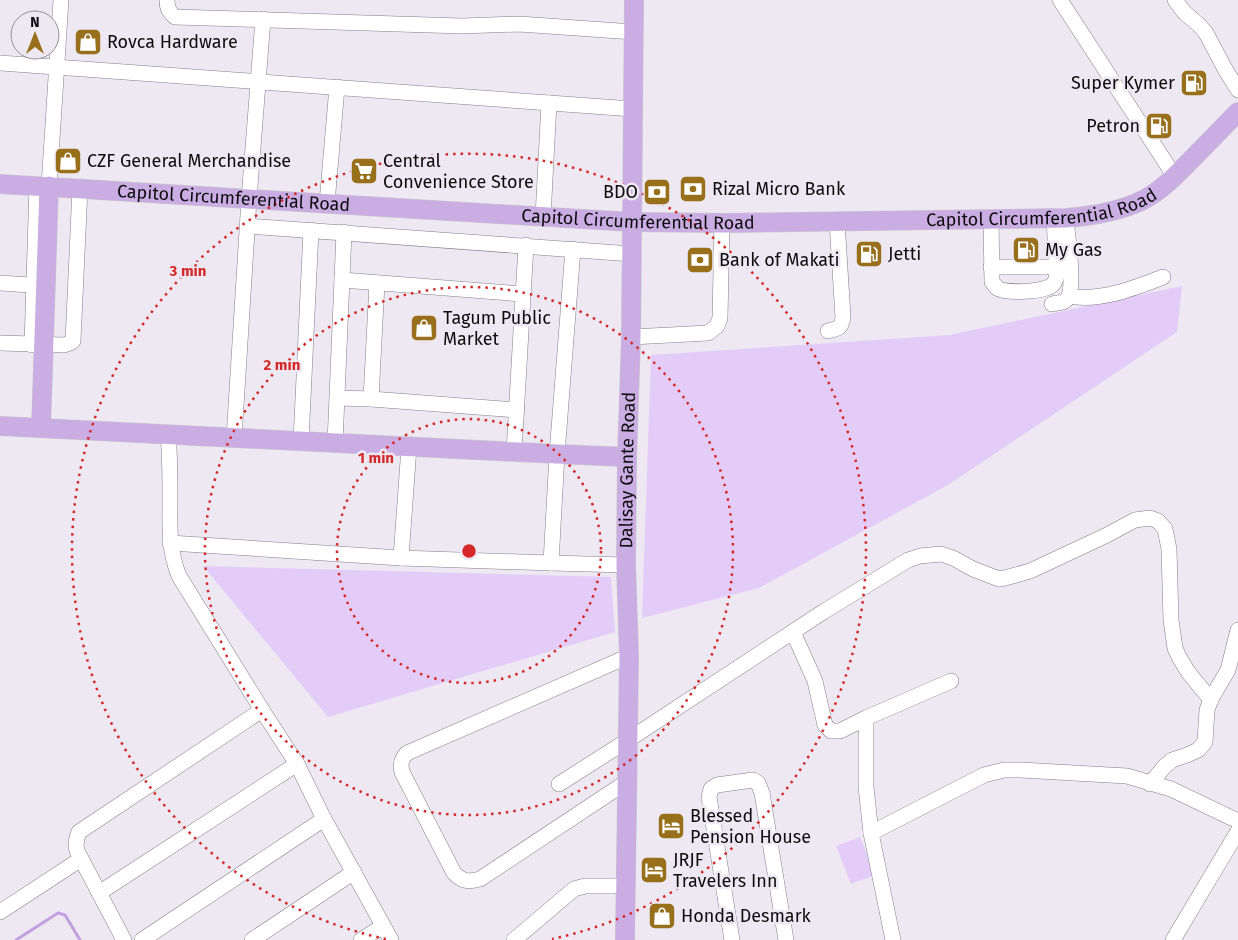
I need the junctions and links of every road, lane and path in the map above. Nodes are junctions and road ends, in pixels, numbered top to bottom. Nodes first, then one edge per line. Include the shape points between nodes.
1 (61, 0) edge
2 (167, 0) edge
3 (634, 0) edge
4 (1060, 0) edge
5 (1175, 0) edge
6 (263, 19) junction
7 (634, 32) junction
8 (0, 63) edge
9 (57, 67) junction
10 (258, 82) junction
11 (337, 87) junction
12 (1238, 90) edge
13 (549, 103) junction
14 (633, 109) junction
15 (1237, 116) edge
16 (1175, 177) junction
17 (43, 186) junction
18 (4, 187) edge
19 (80, 188) junction
20 (249, 199) junction
21 (328, 203) junction
22 (542, 217) junction
23 (990, 218) junction
24 (1060, 218) junction
25 (837, 221) junction
26 (632, 222) junction
27 (722, 223) junction
28 (248, 226) junction
29 (311, 230) junction
30 (344, 232) junction
31 (526, 245) junction
32 (573, 249) junction
33 (632, 254) junction
34 (991, 267) junction
35 (1057, 267) junction
36 (1163, 277) dead end
37 (342, 280) junction
38 (0, 283) edge
39 (377, 283) junction
40 (40, 285) junction
41 (522, 294) junction
42 (1069, 296) junction
43 (1052, 304) dead end
44 (828, 331) dead end
45 (631, 337) junction
46 (0, 343) edge
47 (38, 345) junction
48 (338, 398) junction
49 (371, 399) junction
50 (517, 410) junction
51 (0, 426) edge
52 (40, 428) junction
53 (168, 435) junction
54 (234, 438) junction
55 (301, 441) junction
56 (336, 443) junction
57 (409, 447) junction
58 (514, 452) junction
59 (557, 454) junction
60 (627, 456) junction
61 (170, 543) junction
62 (401, 558) junction
63 (550, 564) junction
64 (626, 565) junction
65 (1238, 630) edge
66 (793, 632) junction
67 (629, 656) junction
68 (951, 681) dead end
69 (1211, 700) junction
70 (262, 710) junction
71 (866, 718) junction
72 (628, 740) junction
73 (297, 764) junction
74 (628, 781) junction
75 (559, 784) dead end
76 (1150, 784) junction
77 (324, 819) junction
78 (1238, 820) edge
79 (1238, 831) edge
80 (871, 833) junction
81 (81, 859) junction
82 (354, 872) junction
83 (626, 886) junction
84 (99, 893) junction
85 (0, 912) edge
86 (383, 926) junction
87 (124, 940) edge
88 (142, 940) edge
89 (252, 940) edge
90 (361, 940) edge
91 (392, 940) edge
92 (514, 940) edge
93 (625, 940) edge
94 (732, 940) edge
95 (786, 940) edge
96 (893, 940) edge
97 (1173, 940) edge

1 - 9 street
2 - 6 street via 168,10 175,17
3 - 7 main road, Dalisay Gante Road
4 - 16 street
5 - 12 street via 1206,33
6 - 7 street via 462,26 519,24
6 - 10 street
7 - 14 main road, Dalisay Gante Road
8 - 9 street
9 - 10 street
9 - 17 street
10 - 11 street
10 - 20 street
11 - 13 street
11 - 21 street
13 - 14 street
13 - 22 street
14 - 26 main road, Dalisay Gante Road
15 - 16 main road, Capitol Circumferential Road
16 - 24 main road, Capitol Circumferential Road via 1145,200 1126,208
17 - 18 main road, Capitol Circumferential Road
17 - 19 main road, Capitol Circumferential Road
17 - 40 main road
19 - 20 main road, Capitol Circumferential Road
19 - 47 street via 74,337 68,345
20 - 21 main road, Capitol Circumferential Road
20 - 28 street
21 - 22 main road, Capitol Circumferential Road
22 - 26 main road, Capitol Circumferential Road
23 - 24 main road, Capitol Circumferential Road
23 - 25 main road, Capitol Circumferential Road
23 - 34 street
24 - 35 street
24 - 42 street via 1072,282
25 - 27 main road, Capitol Circumferential Road
25 - 44 street via 843,318 839,328
26 - 27 main road, Capitol Circumferential Road
26 - 33 main road, Dalisay Gante Road
27 - 45 street via 718,326 708,333
28 - 29 street
28 - 54 street
29 - 30 street
29 - 55 street
30 - 31 street
30 - 37 street
31 - 32 street
31 - 41 street
32 - 33 street
32 - 59 street
33 - 45 main road, Dalisay Gante Road
34 - 35 street
34 - 35 street via 992,282 996,288 1031,291 1051,286 1058,275
36 - 42 street via 1101,296
37 - 39 street
37 - 48 street
38 - 40 street
39 - 41 street
39 - 49 street
40 - 47 main road
41 - 50 street
42 - 43 street via 1064,302
45 - 60 main road, Dalisay Gante Road
46 - 47 street
47 - 52 main road
48 - 49 street
48 - 56 street
49 - 50 street
50 - 58 street
51 - 52 main road
52 - 53 main road
53 - 54 main road
53 - 61 street
54 - 55 main road
55 - 56 main road
56 - 57 main road
57 - 58 main road
57 - 62 street
58 - 59 main road
59 - 60 main road
59 - 63 street
60 - 64 main road, Dalisay Gante Road
61 - 62 street
61 - 70 street via 179,576
62 - 63 street
63 - 64 street
64 - 67 main road, Dalisay Gante Road
65 - 69 street via 1228,670
66 - 69 street via 884,574 920,556 941,554 999,579 1030,571 1135,520 1150,518 1158,520 1166,529 1175,648 1188,672
66 - 71 street via 815,681 825,725 831,730 840,730
66 - 72 street
67 - 72 main road, Dalisay Gante Road
67 - 74 street via 407,753 401,766 454,874 461,880 472,881 480,879
68 - 71 street
69 - 76 street via 1204,742 1198,750 1172,760
70 - 73 street
70 - 81 street via 79,832 75,844
71 - 80 street via 866,787
72 - 74 main road, Dalisay Gante Road
72 - 75 street
73 - 77 street
73 - 84 street
74 - 83 main road, Dalisay Gante Road
76 - 78 street via 1171,789
76 - 80 street via 1127,776 1004,770 984,775
77 - 82 street
77 - 88 street
79 - 97 street
80 - 96 street
81 - 84 street
81 - 85 street
82 - 86 street
82 - 89 street
83 - 92 street via 574,889
83 - 93 main road, Dalisay Gante Road
84 - 87 street
86 - 90 street
86 - 91 street
94 - 95 street via 709,797 711,789 717,785 753,780 762,793

